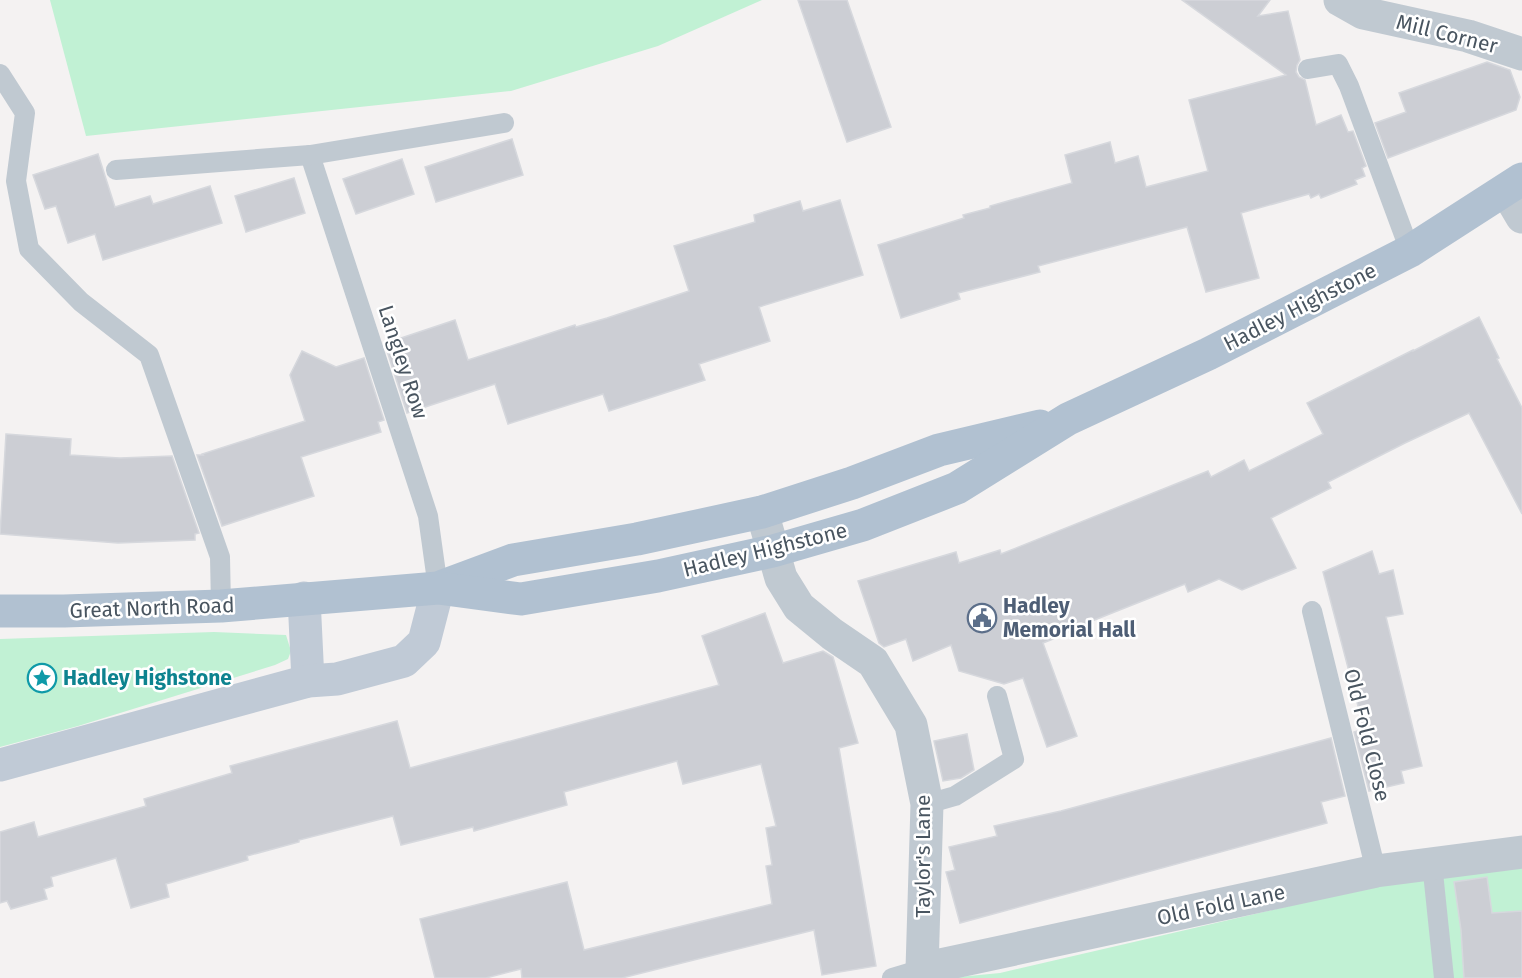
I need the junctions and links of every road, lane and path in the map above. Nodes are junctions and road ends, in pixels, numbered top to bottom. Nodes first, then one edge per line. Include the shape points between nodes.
1 (1340, 0) edge
2 (1522, 54) edge
3 (1308, 69) dead end
4 (0, 74) edge
5 (504, 123) dead end
6 (310, 155) junction
7 (116, 170) dead end
8 (1517, 195) edge
9 (1410, 251) junction
10 (1068, 419) junction
11 (762, 512) junction
12 (773, 551) junction
13 (438, 588) junction
14 (304, 598) junction
15 (221, 606) junction
16 (0, 611) edge
17 (1312, 611) dead end
18 (308, 681) junction
19 (997, 696) dead end
20 (0, 765) edge
21 (927, 804) junction
22 (1522, 852) edge
23 (1432, 863) junction
24 (1376, 871) junction
25 (907, 974) edge
26 (1444, 978) edge

1 - 2 street, Mill Corner via 1363,14 1468,36
3 - 9 lane via 1338,64
4 - 15 lane via 25,113 16,181 30,249 81,302 148,355 220,557
5 - 6 lane
6 - 7 lane
6 - 13 lane, Langley Row via 428,516
8 - 9 main road, Hadley Highstone
9 - 10 main road, Hadley Highstone via 1208,354
10 - 11 main road, Hadley Highstone via 939,450
10 - 12 main road, Hadley Highstone via 957,488 863,525
11 - 12 street, Taylor's Lane
11 - 13 main road, Hadley Highstone via 513,560
12 - 13 main road, Hadley Highstone via 658,576 521,599
12 - 21 street, Taylor's Lane via 781,578 799,607 873,662 911,725
13 - 14 main road, Hadley Highstone
13 - 18 street via 424,642 404,661 337,679
14 - 15 main road, Great North Road
14 - 18 street
15 - 16 main road, Great North Road
17 - 24 lane, Old Fold Close
18 - 20 street
19 - 21 lane via 1014,759 955,796
21 - 25 street, Taylor's Lane
22 - 23 street, Old Fold Lane
23 - 24 street, Old Fold Lane
23 - 26 lane
24 - 25 street, Old Fold Lane

